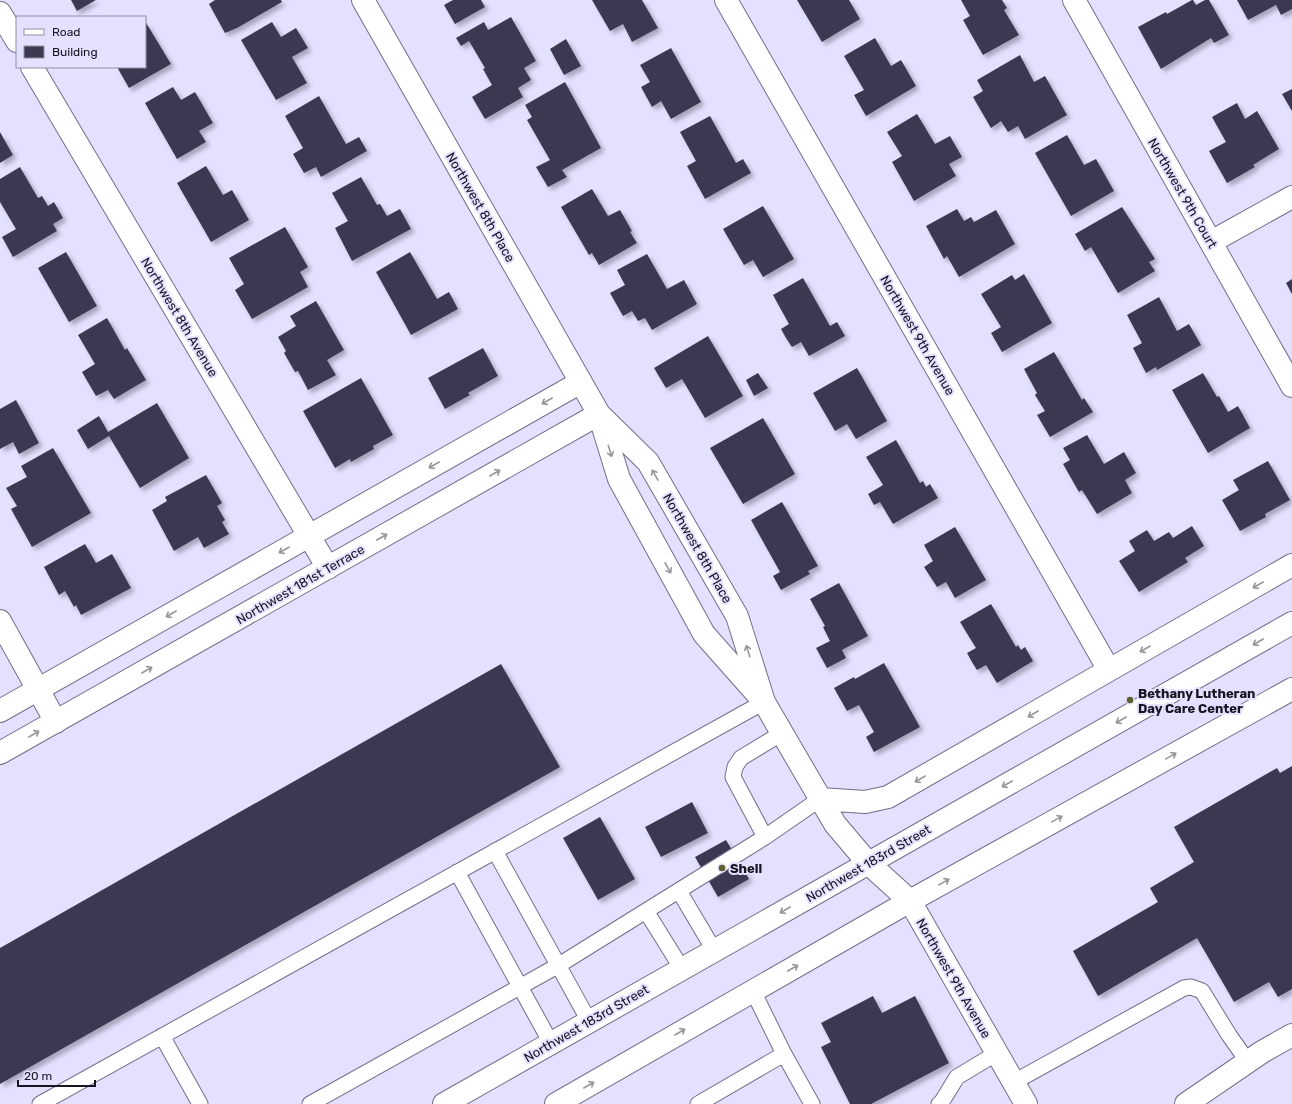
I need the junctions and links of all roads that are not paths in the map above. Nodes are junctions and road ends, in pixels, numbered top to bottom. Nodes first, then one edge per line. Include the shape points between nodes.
1 (363, 0) edge
2 (726, 0) edge
3 (1074, 0) edge
4 (0, 12) edge
5 (16, 39) edge
6 (33, 68) edge
7 (1292, 197) edge
8 (1211, 242) junction
9 (581, 382) junction
10 (1292, 386) edge
11 (599, 414) junction
12 (309, 536) junction
13 (1292, 565) edge
14 (328, 568) junction
15 (0, 621) edge
16 (1292, 623) edge
17 (1109, 670) junction
18 (1292, 689) edge
19 (38, 690) junction
20 (764, 702) junction
21 (0, 711) edge
22 (56, 722) junction
23 (782, 733) junction
24 (0, 753) edge
25 (820, 799) junction
26 (765, 837) junction
27 (495, 851) junction
28 (868, 863) junction
29 (457, 872) junction
30 (679, 891) junction
31 (910, 901) junction
32 (646, 911) junction
33 (714, 950) junction
34 (559, 966) junction
35 (682, 969) junction
36 (520, 986) junction
37 (753, 991) junction
38 (589, 1021) junction
39 (1292, 1035) edge
40 (162, 1036) junction
41 (551, 1043) junction
42 (997, 1053) junction
43 (784, 1054) junction
44 (1248, 1062) junction
45 (500, 1072) junction
46 (1014, 1082) junction
47 (40, 1104) edge
48 (200, 1104) edge
49 (310, 1104) edge
50 (444, 1104) edge
51 (474, 1104) edge
52 (556, 1104) edge
53 (698, 1104) edge
54 (812, 1104) edge
55 (939, 1104) edge
56 (1026, 1104) edge
57 (1186, 1104) edge

1 - 9 street, Northwest 8th Place
2 - 17 street, Northwest 9th Avenue
3 - 8 street, Northwest 9th Court
4 - 5 street
6 - 12 street, Northwest 8th Avenue
7 - 8 street
8 - 10 street, Northwest 9th Court
9 - 11 street, Northwest 8th Place
9 -> 12 street
14 -> 11 street, Northwest 181st Terrace
11 -> 20 street, Northwest 8th Place via 619,479 704,634
20 -> 11 street, Northwest 8th Place via 737,616 648,462
12 - 14 street, Northwest 8th Avenue
12 -> 19 street
13 -> 17 street
22 -> 14 street, Northwest 181st Terrace
15 - 19 street
16 -> 28 street, Northwest 183rd Street
17 -> 25 street via 888,797 865,802
31 -> 18 street
19 - 21 street
19 - 22 street
20 - 23 street, Northwest 8th Place
20 - 27 lane
24 -> 22 street, Northwest 181st Terrace
23 - 25 street, Northwest 8th Place
23 - 26 lane via 741,758 735,767 733,777
25 - 26 lane
25 - 28 street, Northwest 8th Place via 835,824
26 - 30 lane
27 - 29 lane
27 - 34 lane
28 - 31 street, Northwest 9th Avenue
28 -> 33 street, Northwest 183rd Street
29 - 36 lane
29 - 40 lane
30 - 32 lane
30 - 33 lane
37 -> 31 street
31 - 42 street, Northwest 9th Avenue
32 - 34 lane
32 - 35 lane
33 - 35 street, Northwest 183rd Street
34 - 36 lane
34 - 38 lane
35 - 38 street, Northwest 183rd Street
36 - 41 lane
36 - 49 lane
37 - 43 lane
52 -> 37 street
38 - 41 street, Northwest 183rd Street
39 - 44 street
40 - 47 lane
40 - 48 lane
41 - 45 street, Northwest 183rd Street
42 - 46 street, Northwest 9th Avenue
42 - 55 lane via 957,1077
43 - 53 lane
43 - 54 lane
44 - 46 lane via 1202,991 1192,987 1184,988
44 - 57 street
45 - 50 street, Northwest 183rd Street
45 - 51 street
46 - 56 street, Northwest 9th Avenue

